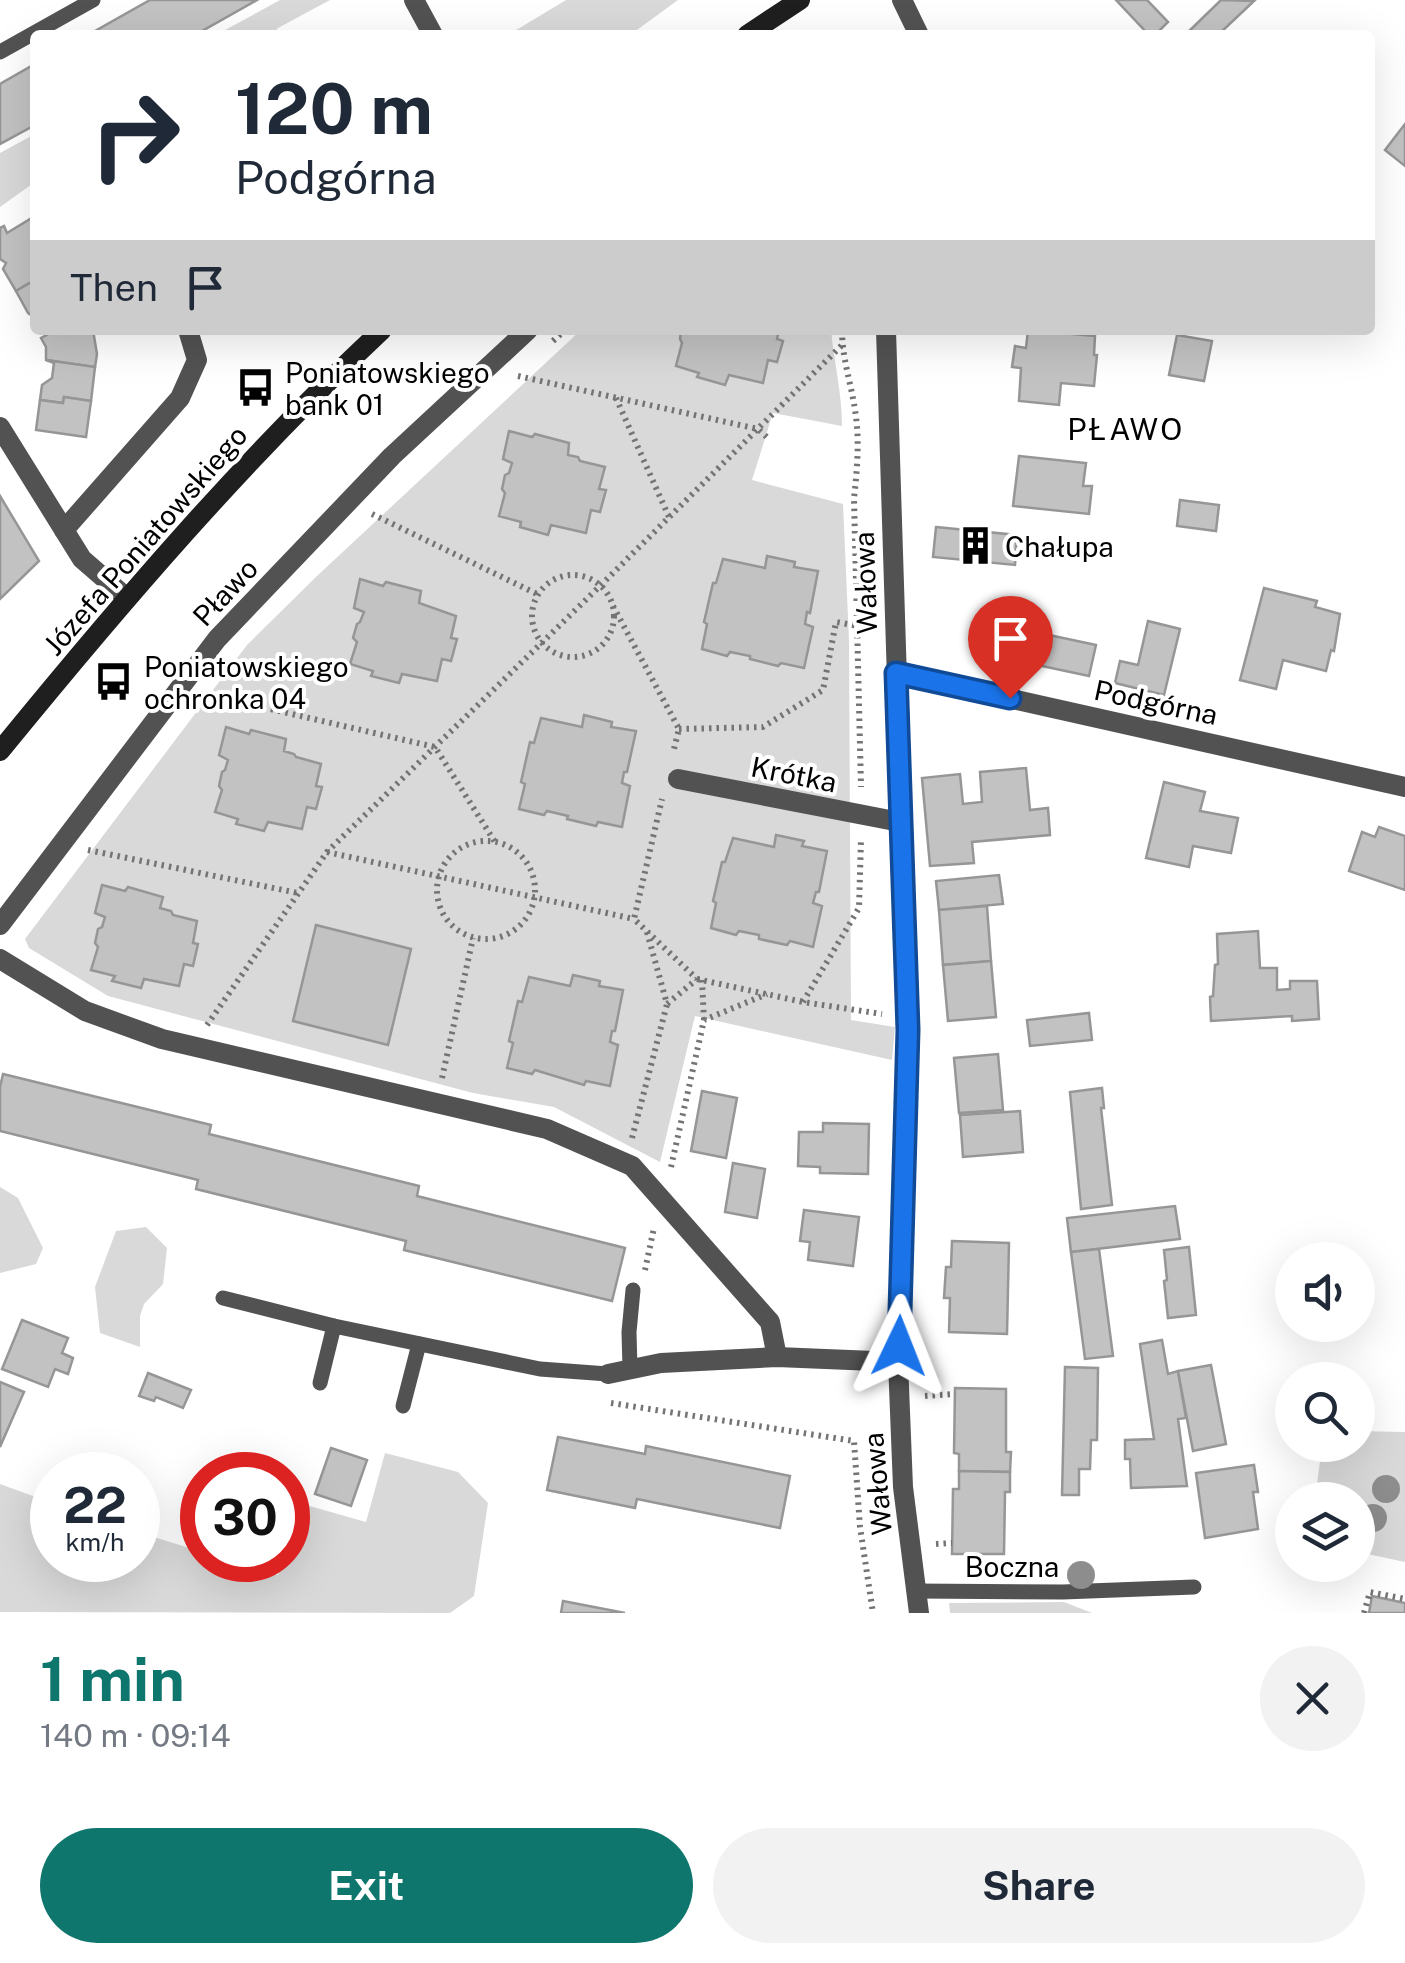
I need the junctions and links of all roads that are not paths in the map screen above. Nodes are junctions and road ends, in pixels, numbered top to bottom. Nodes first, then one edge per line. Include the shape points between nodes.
1 (93, 0) edge
2 (414, 0) edge
3 (800, 0) edge
4 (902, 0) edge
5 (39, 30) edge
6 (430, 30) edge
7 (755, 30) edge
8 (917, 30) edge
9 (30, 35) edge
10 (0, 52) edge
11 (190, 335) edge
12 (377, 335) edge
13 (523, 335) edge
14 (886, 335) edge
15 (0, 427) edge
16 (64, 530) junction
17 (127, 598) junction
18 (896, 673) junction
19 (0, 752) edge
20 (671, 776) road end
21 (1405, 787) edge
22 (900, 822) junction
23 (0, 925) edge
24 (0, 959) edge
25 (634, 1290) road end
26 (223, 1298) dead end
27 (334, 1326) junction
28 (419, 1344) junction
29 (777, 1358) junction
30 (898, 1362) junction
31 (630, 1370) junction
32 (608, 1374) joint
33 (320, 1383) dead end
34 (403, 1406) dead end
35 (1194, 1587) dead end
36 (915, 1591) junction
37 (919, 1613) edge

1 - 5 lane
2 - 6 street
3 - 7 street
4 - 8 street
9 - 10 lane
11 - 16 street via 197,360 180,398
12 - 17 street, Józefa Poniatowskiego via 225,486
13 - 23 street, Pławo via 392,456 217,639
14 - 18 street, Wałowa
15 - 16 street
16 - 17 street via 82,559
17 - 19 street, Józefa Poniatowskiego
18 - 21 street, Podgórna
18 - 22 street, Wałowa
20 - 22 street, Krótka
22 - 30 street, Wałowa via 908,1018
24 - 29 street via 85,1011 162,1038 546,1129 632,1166 770,1322
25 - 31 lane
26 - 27 lane
27 - 28 lane
27 - 33 lane
28 - 32 lane via 540,1369
28 - 34 lane
29 - 30 street
29 - 31 street
30 - 36 street, Wałowa
31 - 32 street
35 - 36 lane, Boczna
36 - 37 street, Wałowa

